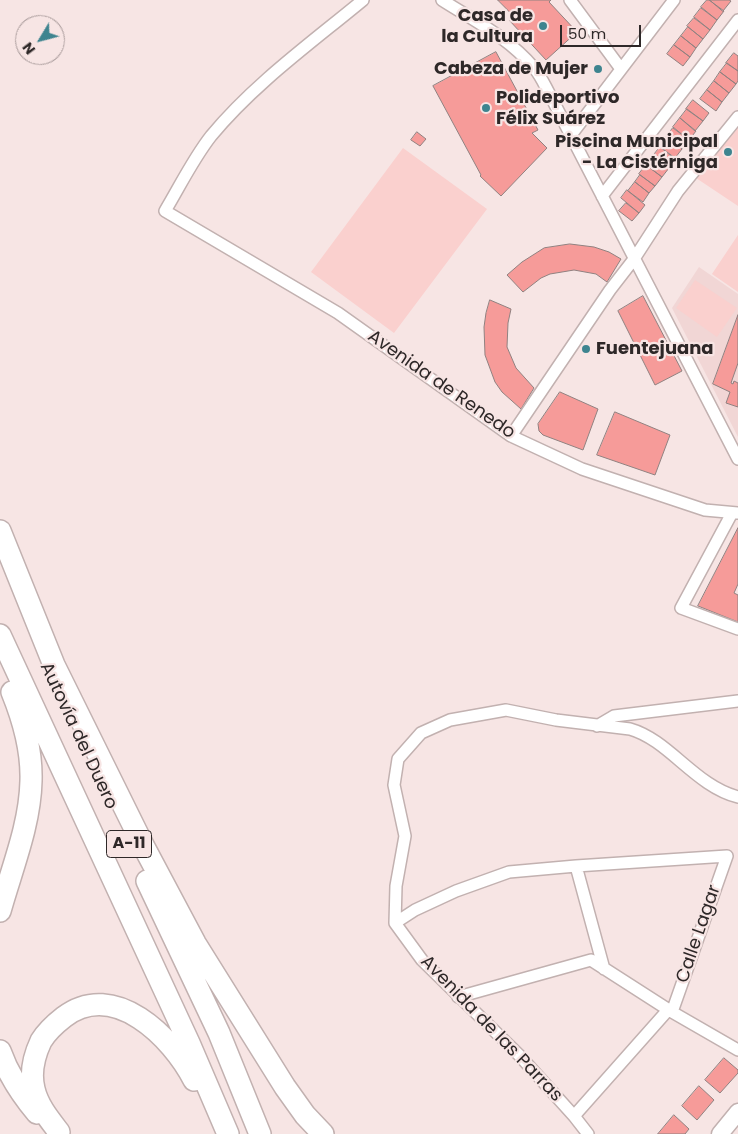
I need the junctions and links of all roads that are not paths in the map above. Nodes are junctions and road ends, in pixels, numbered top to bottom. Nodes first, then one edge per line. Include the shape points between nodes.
1 (363, 0) edge
2 (442, 0) edge
3 (570, 0) edge
4 (674, 0) edge
5 (738, 20) edge
6 (621, 69) junction
7 (738, 117) edge
8 (571, 135) junction
9 (602, 196) junction
10 (634, 259) junction
11 (511, 436) junction
12 (738, 459) edge
13 (735, 513) edge
14 (0, 531) edge
15 (0, 554) edge
16 (738, 629) edge
17 (0, 635) edge
18 (0, 661) edge
19 (738, 701) edge
20 (597, 726) junction
21 (738, 797) edge
22 (576, 866) junction
23 (0, 911) edge
24 (395, 922) junction
25 (604, 969) junction
26 (458, 997) junction
27 (670, 1011) junction
28 (738, 1050) edge
29 (0, 1051) edge
30 (738, 1112) edge
31 (574, 1116) junction
32 (60, 1133) edge
33 (217, 1134) edge
34 (228, 1134) edge
35 (260, 1134) edge
36 (323, 1134) edge
37 (588, 1134) edge
38 (720, 1134) edge

1 - 11 street, Avenida de Renedo via 242,103 211,137 165,211 338,313
2 - 8 street via 514,47 535,70
3 - 6 street
4 - 6 street
5 - 9 street
6 - 8 street
7 - 10 street via 678,191
8 - 9 street
9 - 10 street
10 - 11 street
10 - 12 street
11 - 13 street, Avenida de Renedo via 582,469 705,510
13 - 16 street via 681,608
14 - 36 highway via 54,665 162,882 195,943 285,1087
15 - 35 highway, Autovía del Duero / A-11 via 44,666 219,1032
17 - 34 highway, Autovía del Duero / A-11
18 - 23 highway via 21,715 31,780 26,821
19 - 20 street via 614,716
20 - 21 street via 641,732 691,772
20 - 24 street via 506,710 450,720 421,733 398,759 394,785 404,836 396,886
22 - 24 street via 509,872 456,891
22 - 25 street
22 - 27 street, Calle Lagar via 727,856
24 - 26 street, Avenida de las Parras via 422,960
25 - 26 street via 591,960
25 - 27 street
26 - 31 street, Avenida de las Parras via 519,1055
27 - 28 street
27 - 31 street
29 - 32 highway via 19,1089 43,1119
30 - 38 street
31 - 37 street, Avenida de las Parras
32 - 33 highway via 36,1095 34,1062 45,1034 54,1024 70,1012 100,1004 143,1019 166,1040 187,1066

